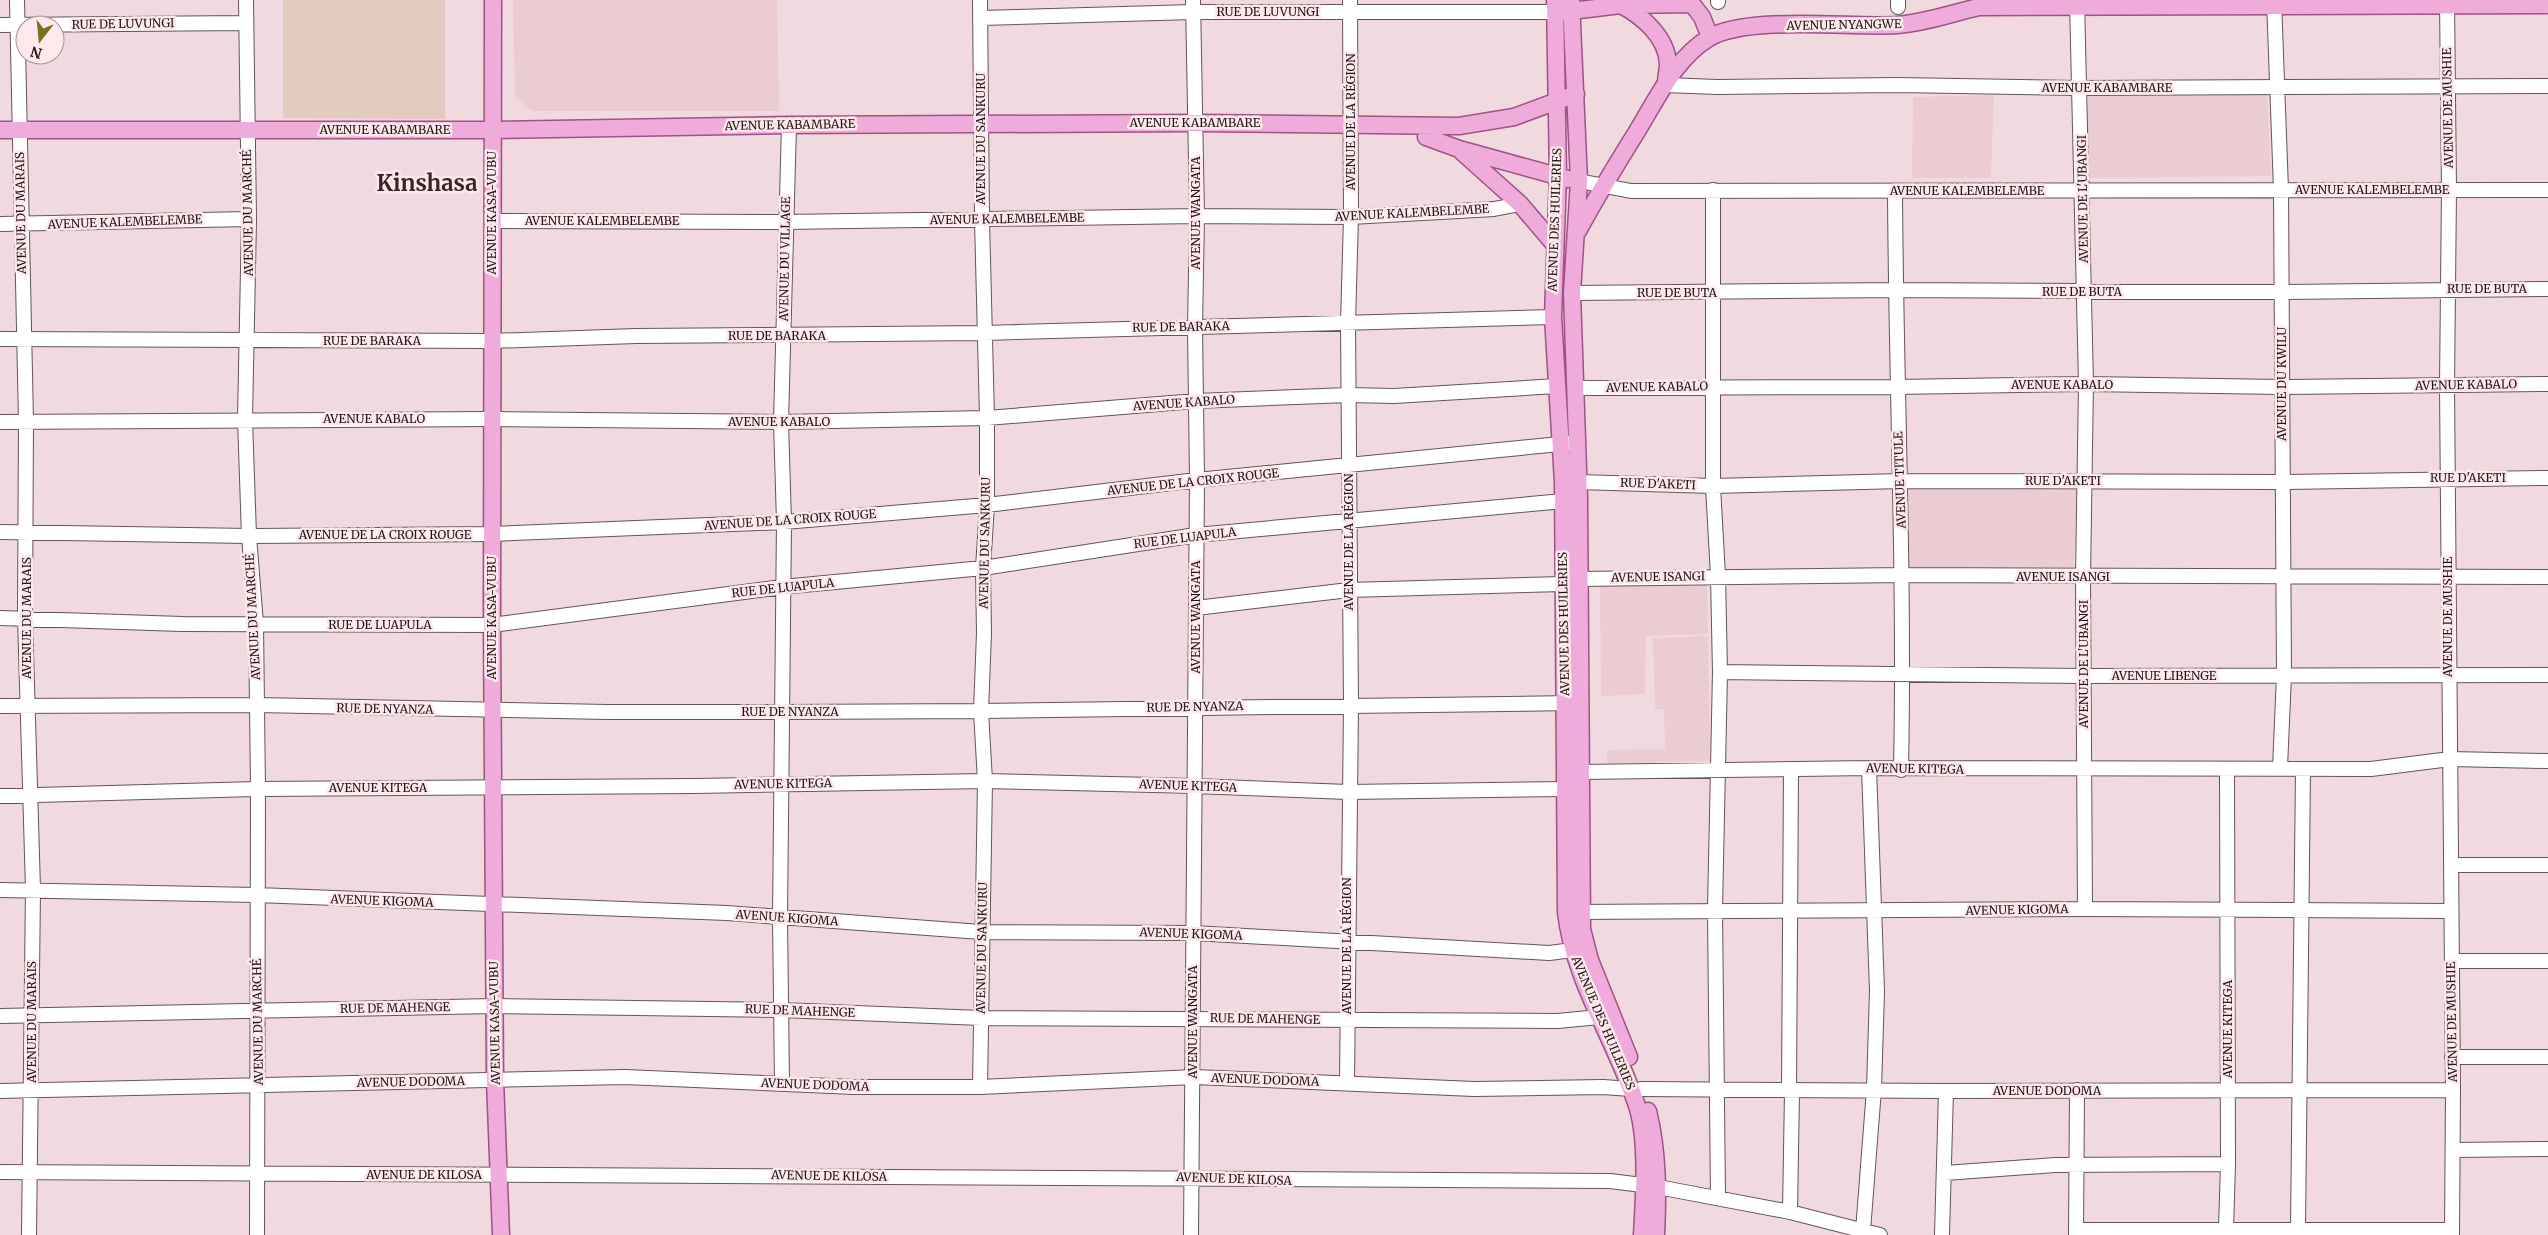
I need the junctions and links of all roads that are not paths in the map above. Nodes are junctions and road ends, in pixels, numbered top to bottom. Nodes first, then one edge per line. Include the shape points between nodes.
1 (17, 0) edge
2 (246, 0) edge
3 (493, 0) edge
4 (980, 0) edge
5 (1616, 3) edge
6 (2077, 3) edge
7 (2274, 3) edge
8 (2447, 3) edge
9 (2548, 5) edge
10 (1193, 6) edge
11 (1350, 6) edge
12 (1555, 6) edge
13 (1571, 6) edge
14 (18, 15) edge
15 (980, 18) junction
16 (246, 23) junction
17 (0, 25) edge
18 (15, 25) edge
19 (65, 25) edge
20 (1710, 37) junction
21 (19, 65) edge
22 (1665, 85) junction
23 (2448, 86) junction
24 (2548, 86) edge
25 (2080, 88) junction
26 (2277, 88) junction
27 (1576, 94) junction
28 (1557, 101) junction
29 (1196, 123) junction
30 (981, 124) junction
31 (1350, 124) junction
32 (789, 125) junction
33 (1396, 125) junction
34 (0, 130) edge
35 (20, 130) junction
36 (492, 130) junction
37 (247, 131) junction
38 (1426, 137) joint
39 (1459, 149) junction
40 (1558, 176) junction
41 (1578, 182) junction
42 (1605, 186) junction
43 (1713, 190) junction
44 (2281, 190) junction
45 (2450, 190) junction
46 (2548, 190) edge
47 (1895, 191) junction
48 (2083, 191) junction
49 (1520, 204) junction
50 (1197, 216) junction
51 (1351, 217) junction
52 (249, 218) junction
53 (982, 220) junction
54 (493, 221) junction
55 (785, 222) junction
56 (0, 224) edge
57 (21, 225) junction
58 (1576, 234) junction
59 (1555, 245) junction
60 (2548, 289) edge
61 (1896, 290) junction
62 (2446, 290) junction
63 (2085, 292) junction
64 (2282, 292) junction
65 (1572, 293) junction
66 (1712, 293) junction
67 (1553, 317) junction
68 (1348, 324) junction
69 (1195, 327) junction
70 (984, 333) junction
71 (784, 336) junction
72 (0, 339) edge
73 (22, 340) junction
74 (248, 341) junction
75 (491, 341) junction
76 (2086, 384) junction
77 (2548, 384) edge
78 (1558, 386) junction
79 (1712, 386) junction
80 (2447, 386) junction
81 (2282, 387) junction
82 (1575, 388) junction
83 (1896, 388) junction
84 (1348, 395) junction
85 (1196, 401) junction
86 (988, 418) junction
87 (246, 419) junction
88 (491, 419) junction
89 (26, 421) junction
90 (0, 422) edge
91 (781, 422) junction
92 (1569, 443) junction
93 (1349, 466) junction
94 (2448, 478) junction
95 (2548, 478) edge
96 (1197, 480) junction
97 (1902, 481) junction
98 (2084, 481) junction
99 (1578, 482) junction
100 (2282, 482) junction
101 (1713, 486) junction
102 (1563, 501) junction
103 (987, 505) junction
104 (1350, 521) junction
105 (784, 522) junction
106 (0, 532) edge
107 (27, 532) junction
108 (491, 534) junction
109 (1196, 535) junction
110 (248, 536) junction
111 (983, 568) junction
112 (1903, 575) junction
113 (1718, 576) junction
114 (2283, 576) junction
115 (2083, 577) junction
116 (2548, 577) edge
117 (2448, 578) junction
118 (1571, 582) junction
119 (782, 587) junction
120 (1349, 590) junction
121 (1196, 608) junction
122 (25, 617) junction
123 (0, 618) edge
124 (256, 624) junction
125 (492, 625) junction
126 (1720, 672) junction
127 (1903, 673) junction
128 (2548, 674) edge
129 (2284, 675) junction
130 (2449, 675) junction
131 (2084, 676) junction
132 (1573, 703) junction
133 (258, 705) junction
134 (1351, 705) junction
135 (0, 706) edge
136 (28, 706) junction
137 (1196, 706) junction
138 (492, 710) junction
139 (981, 711) junction
140 (781, 712) junction
141 (2450, 759) junction
142 (2548, 762) edge
143 (1869, 768) junction
144 (2280, 768) junction
145 (2085, 769) junction
146 (2303, 769) junction
147 (1790, 770) junction
148 (1901, 770) junction
149 (2227, 770) junction
150 (1717, 771) junction
151 (1581, 772) junction
152 (984, 781) junction
153 (782, 784) junction
154 (1195, 786) junction
155 (258, 788) junction
156 (493, 788) junction
157 (1567, 789) junction
158 (1348, 792) junction
159 (0, 796) edge
160 (30, 796) junction
161 (2451, 865) junction
162 (2548, 865) edge
163 (33, 889) junction
164 (0, 890) edge
165 (256, 895) junction
166 (494, 906) junction
167 (2085, 909) junction
168 (2227, 909) junction
169 (2300, 909) junction
170 (1715, 910) junction
171 (1791, 910) junction
172 (1875, 911) junction
173 (2451, 911) junction
174 (1574, 912) junction
175 (780, 918) junction
176 (982, 932) junction
177 (1193, 933) junction
178 (1347, 943) junction
179 (1572, 950) junction
180 (2452, 961) junction
181 (2548, 961) edge
182 (495, 1006) junction
183 (781, 1010) junction
184 (258, 1012) junction
185 (0, 1016) edge
186 (32, 1016) junction
187 (1599, 1017) junction
188 (981, 1018) junction
189 (1193, 1018) junction
190 (1347, 1021) junction
191 (2452, 1057) junction
192 (2548, 1057) edge
193 (1194, 1077) junction
194 (495, 1080) junction
195 (1346, 1083) junction
196 (782, 1084) junction
197 (259, 1086) junction
198 (980, 1087) junction
199 (1636, 1089) junction
200 (1718, 1090) junction
201 (1874, 1090) junction
202 (2077, 1090) junction
203 (2228, 1090) junction
204 (2299, 1090) junction
205 (2453, 1090) junction
206 (0, 1091) edge
207 (31, 1091) junction
208 (1946, 1091) junction
209 (1791, 1092) junction
210 (2548, 1149) edge
211 (2453, 1150) junction
212 (2228, 1164) junction
213 (2077, 1166) junction
214 (0, 1172) edge
215 (28, 1172) junction
216 (1945, 1173) junction
217 (259, 1175) junction
218 (500, 1176) junction
219 (1193, 1177) junction
220 (1651, 1186) junction
221 (1718, 1198) junction
222 (1790, 1212) junction
223 (2226, 1229) junction
224 (2298, 1229) junction
225 (1863, 1231) junction
226 (2076, 1232) edge
227 (2210, 1232) edge
228 (2452, 1232) edge
229 (29, 1235) edge
230 (257, 1235) edge
231 (501, 1235) edge
232 (1192, 1235) edge
233 (1642, 1235) edge
234 (1656, 1235) edge
235 (1880, 1235) edge
236 (1942, 1235) edge

1 - 14 street, AVENUE DU MARAIS
2 - 16 street, AVENUE DU MARCHÉ
3 - 36 main road, AVENUE KASA-VUBU
4 - 15 street, AVENUE DU SANKURU
5 - 13 main road
5 - 20 main road via 1692,4 1702,17
5 - 22 main road via 1644,20 1663,47 1668,64
6 - 7 main road, AVENUE NYANGWE
6 - 20 main road, AVENUE NYANGWE via 1978,6 1916,23 1759,26
6 - 25 street, AVENUE DE L'UBANGI
7 - 8 main road, AVENUE NYANGWE
7 - 26 street, AVENUE DU KWILU
8 - 9 main road, AVENUE NYANGWE
8 - 23 street, AVENUE DE MUSHIE
10 - 11 street, RUE DE LUVUNGI
10 - 15 street, RUE DE LUVUNGI
10 - 29 street, AVENUE WANGATA
11 - 12 street, RUE DE LUVUNGI
11 - 31 street, AVENUE DE LA RÉGION
12 - 13 main road
12 - 28 main road, AVENUE DES HUILERIES
13 - 27 main road, AVENUE DES HUILERIES
15 - 30 street, AVENUE DU SANKURU
16 - 19 street, RUE DE LUVUNGI
16 - 37 street, AVENUE DU MARCHÉ
17 - 18 street, RUE DE LUVUNGI
20 - 22 main road, AVENUE NYANGWE via 1685,58
21 - 35 street, AVENUE DU MARAIS
22 - 25 street, AVENUE KABAMBARE via 1717,88 1897,85
22 - 42 main road, AVENUE NYANGWE
23 - 24 street, AVENUE KABAMBARE
23 - 26 street, AVENUE KABAMBARE
23 - 45 street, AVENUE DE MUSHIE
25 - 26 street, AVENUE KABAMBARE
25 - 48 street, AVENUE DE L'UBANGI
26 - 44 street, AVENUE DU KWILU
27 - 28 main road, AVENUE KABAMBARE
27 - 41 main road, AVENUE DES HUILERIES
28 - 33 main road, AVENUE KABAMBARE via 1498,121 1460,126
28 - 40 main road, AVENUE DES HUILERIES
29 - 30 main road, AVENUE KABAMBARE
29 - 31 main road, AVENUE KABAMBARE
29 - 50 street, AVENUE WANGATA
30 - 32 main road, AVENUE KABAMBARE
30 - 53 street, AVENUE DU SANKURU
31 - 33 main road, AVENUE KABAMBARE
31 - 51 street, AVENUE DE LA RÉGION
32 - 36 main road, AVENUE KABAMBARE
32 - 55 street, AVENUE DU VILLAGE
33 - 38 street, AVENUE KALEMBELEMBE
34 - 35 main road, AVENUE KABAMBARE
35 - 37 main road, AVENUE KABAMBARE
35 - 57 street, AVENUE DU MARAIS
36 - 37 main road, AVENUE KABAMBARE
36 - 54 main road, AVENUE KASA-VUBU
37 - 52 street, AVENUE DU MARCHÉ
38 - 39 main road, AVENUE KALEMBELEMBE
39 - 40 main road, AVENUE KALEMBELEMBE
39 - 49 main road
40 - 41 main road, AVENUE KALEMBELEMBE
40 - 59 main road, AVENUE DES HUILERIES
41 - 42 street, AVENUE KALEMBELEMBE
41 - 58 main road, AVENUE DES HUILERIES
42 - 43 street, AVENUE KALEMBELEMBE via 1631,191
42 - 58 main road, AVENUE NYANGWE
43 - 47 street, AVENUE KALEMBELEMBE
43 - 66 street
44 - 45 street, AVENUE KALEMBELEMBE
44 - 48 street, AVENUE KALEMBELEMBE
44 - 64 street, AVENUE DU KWILU
45 - 46 street, AVENUE KALEMBELEMBE
45 - 62 street, AVENUE DE MUSHIE
47 - 48 street, AVENUE KALEMBELEMBE
47 - 61 street, AVENUE TITULE
48 - 63 street, AVENUE DE L'UBANGI
49 - 51 street, AVENUE KALEMBELEMBE via 1494,209
49 - 59 main road
50 - 51 street, AVENUE KALEMBELEMBE
50 - 53 street, AVENUE KALEMBELEMBE
50 - 69 street, AVENUE WANGATA
51 - 68 street, AVENUE DE LA RÉGION
52 - 57 street, AVENUE KALEMBELEMBE
52 - 74 street, AVENUE DU MARCHÉ
53 - 55 street, AVENUE KALEMBELEMBE
53 - 70 street, AVENUE DU SANKURU
54 - 55 street, AVENUE KALEMBELEMBE
54 - 75 main road, AVENUE KASA-VUBU
55 - 71 street, AVENUE DU VILLAGE
56 - 57 street, AVENUE KALEMBELEMBE
57 - 73 street, AVENUE DU MARAIS
58 - 65 main road, AVENUE DES HUILERIES
59 - 67 main road, AVENUE DES HUILERIES
60 - 62 street, RUE DE BUTA
61 - 63 street, RUE DE BUTA
61 - 66 street, RUE DE BUTA
61 - 83 street, AVENUE TITULE
62 - 64 street, RUE DE BUTA
62 - 80 street, AVENUE DE MUSHIE
63 - 64 street, RUE DE BUTA
63 - 76 street, AVENUE DE L'UBANGI
64 - 81 street, AVENUE DU KWILU
65 - 66 street, RUE DE BUTA
65 - 82 main road, AVENUE DES HUILERIES
66 - 79 street
67 - 68 street, RUE DE BARAKA
67 - 78 main road, AVENUE DES HUILERIES
68 - 69 street, RUE DE BARAKA
68 - 84 street, AVENUE DE LA RÉGION
69 - 70 street, RUE DE BARAKA
69 - 85 street, AVENUE WANGATA
70 - 71 street, RUE DE BARAKA
70 - 86 street, AVENUE DU SANKURU
71 - 75 street, RUE DE BARAKA via 636,336
71 - 91 street, AVENUE DU VILLAGE
72 - 73 street, RUE DE BARAKA
73 - 74 street, RUE DE BARAKA
73 - 89 street, AVENUE DU MARAIS
74 - 75 street, RUE DE BARAKA
74 - 87 street, AVENUE DU MARCHÉ
75 - 88 main road, AVENUE KASA-VUBU
76 - 81 street, AVENUE KABALO
76 - 83 street, AVENUE KABALO
76 - 98 street, AVENUE DE L'UBANGI
77 - 80 street, AVENUE KABALO
78 - 84 street, AVENUE KABALO via 1394,396
78 - 92 main road, AVENUE DES HUILERIES
79 - 82 street, AVENUE KABALO
79 - 83 street, AVENUE KABALO
79 - 101 street
80 - 81 street, AVENUE KABALO
80 - 94 street, AVENUE DE MUSHIE
81 - 100 street, AVENUE DU KWILU
82 - 92 main road, AVENUE DES HUILERIES
83 - 97 street, AVENUE TITULE
84 - 85 street, AVENUE KABALO
84 - 93 street, AVENUE DE LA RÉGION
85 - 86 street, AVENUE KABALO
85 - 96 street, AVENUE WANGATA
86 - 91 street, AVENUE KABALO
86 - 103 street, AVENUE DU SANKURU
87 - 88 street, AVENUE KABALO
87 - 89 street, AVENUE KABALO
87 - 110 street, AVENUE DU MARCHÉ
88 - 91 street, AVENUE KABALO
88 - 108 main road, AVENUE KASA-VUBU
89 - 90 street, AVENUE KABALO
89 - 107 street, AVENUE DU MARAIS
91 - 105 street, AVENUE DU VILLAGE
92 - 93 street, AVENUE DE LA CROIX ROUGE
92 - 99 main road, AVENUE DES HUILERIES
92 - 102 main road, AVENUE DES HUILERIES
93 - 96 street, AVENUE DE LA CROIX ROUGE
93 - 104 street, AVENUE DE LA RÉGION
94 - 95 street, RUE D'AKETI
94 - 100 street, RUE D'AKETI
94 - 117 street, AVENUE DE MUSHIE
96 - 103 street, AVENUE DE LA CROIX ROUGE
96 - 109 street, AVENUE WANGATA
97 - 98 street, RUE D'AKETI
97 - 101 street, RUE D'AKETI
97 - 112 street, AVENUE TITULE
98 - 100 street, RUE D'AKETI
98 - 115 street, AVENUE DE L'UBANGI
99 - 101 street, RUE D'AKETI
99 - 118 main road, AVENUE DES HUILERIES
100 - 114 street, AVENUE DU KWILU
101 - 113 street
102 - 104 street, RUE DE LUAPULA
102 - 118 main road, AVENUE DES HUILERIES
103 - 105 street, AVENUE DE LA CROIX ROUGE
103 - 111 street, AVENUE DU SANKURU
104 - 109 street, RUE DE LUAPULA
104 - 120 street, AVENUE DE LA RÉGION
105 - 108 street, AVENUE DE LA CROIX ROUGE
105 - 119 street, AVENUE DU VILLAGE
106 - 107 street, AVENUE DE LA CROIX ROUGE
107 - 110 street, AVENUE DE LA CROIX ROUGE
107 - 122 street, AVENUE DU MARAIS
108 - 110 street, AVENUE DE LA CROIX ROUGE
108 - 125 main road, AVENUE KASA-VUBU
109 - 111 street, RUE DE LUAPULA
109 - 121 street, AVENUE WANGATA
110 - 124 street, AVENUE DU MARCHÉ
111 - 119 street, RUE DE LUAPULA
111 - 139 street, AVENUE DU SANKURU
112 - 113 street, AVENUE ISANGI
112 - 115 street, AVENUE ISANGI
112 - 127 street, AVENUE TITULE
113 - 118 street, AVENUE ISANGI
113 - 126 street
114 - 115 street, AVENUE ISANGI
114 - 117 street, AVENUE ISANGI
114 - 129 street, AVENUE DU KWILU
115 - 131 street, AVENUE DE L'UBANGI
116 - 117 street, AVENUE ISANGI
117 - 130 street, AVENUE DE MUSHIE
118 - 120 street, AVENUE ISANGI
118 - 132 main road, AVENUE DES HUILERIES
119 - 125 street, RUE DE LUAPULA
119 - 140 street, AVENUE DU VILLAGE
120 - 121 street, AVENUE ISANGI
120 - 134 street, AVENUE DE LA RÉGION
121 - 137 street, AVENUE WANGATA
122 - 123 street, RUE DE LUAPULA
122 - 124 street, RUE DE LUAPULA
122 - 136 street, AVENUE DU MARAIS
124 - 125 street, RUE DE LUAPULA
124 - 133 street, AVENUE DU MARCHÉ
125 - 138 main road, AVENUE KASA-VUBU
126 - 127 street, AVENUE LIBENGE
126 - 150 street
127 - 131 street, AVENUE LIBENGE
127 - 148 street, AVENUE TITULE
128 - 130 street, AVENUE LIBENGE
129 - 130 street, AVENUE LIBENGE
129 - 131 street, AVENUE LIBENGE
129 - 144 street, AVENUE DU KWILU
130 - 141 street, AVENUE DE MUSHIE
131 - 145 street, AVENUE DE L'UBANGI
132 - 134 street, RUE DE NYANZA
132 - 151 main road, AVENUE DES HUILERIES
132 - 157 main road, AVENUE DES HUILERIES
133 - 136 street, RUE DE NYANZA
133 - 138 street, RUE DE NYANZA
133 - 155 street, AVENUE DU MARCHÉ
134 - 137 street, RUE DE NYANZA
134 - 158 street, AVENUE DE LA RÉGION
135 - 136 street, RUE DE NYANZA
136 - 160 street, AVENUE DU MARAIS
137 - 139 street, RUE DE NYANZA
137 - 154 street, AVENUE WANGATA
138 - 140 street, RUE DE NYANZA
138 - 156 main road, AVENUE KASA-VUBU
139 - 140 street, RUE DE NYANZA
139 - 152 street, AVENUE DU SANKURU
140 - 153 street, AVENUE DU VILLAGE
141 - 142 street, AVENUE KITEGA
141 - 146 street, AVENUE KITEGA via 2371,769
141 - 161 street, AVENUE DE MUSHIE
143 - 147 street, AVENUE KITEGA
143 - 148 street, AVENUE KITEGA
143 - 172 street
144 - 146 street, AVENUE KITEGA
144 - 149 street, AVENUE KITEGA
145 - 148 street, AVENUE KITEGA
145 - 149 street, AVENUE KITEGA
145 - 167 street, AVENUE DE L'UBANGI
146 - 169 street
147 - 150 street, AVENUE KITEGA
147 - 171 street
149 - 168 street, AVENUE KITEGA
150 - 151 street, AVENUE KITEGA
150 - 170 street
151 - 174 main road, AVENUE DES HUILERIES
152 - 153 street, AVENUE KITEGA
152 - 154 street, AVENUE KITEGA
152 - 176 street, AVENUE DU SANKURU
153 - 156 street, AVENUE KITEGA
153 - 175 street, AVENUE DU VILLAGE
154 - 158 street, AVENUE KITEGA
154 - 177 street, AVENUE WANGATA
155 - 156 street, AVENUE KITEGA
155 - 160 street, AVENUE KITEGA
155 - 165 street, AVENUE DU MARCHÉ
156 - 166 main road, AVENUE KASA-VUBU
157 - 158 street, AVENUE KITEGA
157 - 174 main road, AVENUE DES HUILERIES
158 - 178 street, AVENUE DE LA RÉGION
159 - 160 street, AVENUE KITEGA
160 - 163 street, AVENUE DU MARAIS
161 - 162 street
161 - 173 street, AVENUE DE MUSHIE
163 - 164 street, AVENUE KIGOMA
163 - 165 street, AVENUE KIGOMA
163 - 186 street, AVENUE DU MARAIS
165 - 166 street, AVENUE KIGOMA
165 - 184 street, AVENUE DU MARCHÉ
166 - 175 street, AVENUE KIGOMA via 727,913
166 - 182 main road, AVENUE KASA-VUBU
167 - 168 street, AVENUE KIGOMA
167 - 172 street, AVENUE KIGOMA
168 - 169 street, AVENUE KIGOMA
168 - 203 street, AVENUE KITEGA
169 - 173 street, AVENUE KIGOMA
169 - 204 street
170 - 171 street, AVENUE KIGOMA
170 - 174 street, AVENUE KIGOMA
170 - 200 street
171 - 172 street, AVENUE KIGOMA
171 - 209 street
172 - 201 street
173 - 180 street, AVENUE DE MUSHIE
174 - 179 main road, AVENUE DES HUILERIES
174 - 199 main road, AVENUE DES HUILERIES
175 - 176 street, AVENUE KIGOMA
175 - 183 street, AVENUE DU VILLAGE
176 - 177 street, AVENUE KIGOMA
176 - 188 street, AVENUE DU SANKURU
177 - 178 street, AVENUE KIGOMA
177 - 189 street, AVENUE WANGATA
178 - 179 street, AVENUE KIGOMA via 1549,953
178 - 190 street, AVENUE DE LA RÉGION
179 - 187 main road, AVENUE DES HUILERIES
180 - 181 street
180 - 191 street, AVENUE DE MUSHIE
182 - 183 street, RUE DE MAHENGE
182 - 184 street, RUE DE MAHENGE
182 - 194 main road, AVENUE KASA-VUBU
183 - 188 street, RUE DE MAHENGE
183 - 196 street, AVENUE DU VILLAGE
184 - 186 street, RUE DE MAHENGE
184 - 197 street, AVENUE DU MARCHÉ
185 - 186 street, RUE DE MAHENGE
186 - 207 street, AVENUE DU MARAIS
187 - 190 street, RUE DE MAHENGE via 1558,1022
187 - 199 main road, AVENUE DES HUILERIES
188 - 189 street, RUE DE MAHENGE
188 - 198 street, AVENUE DU SANKURU
189 - 190 street, RUE DE MAHENGE
189 - 193 street, AVENUE WANGATA
190 - 195 street, AVENUE DE LA RÉGION
191 - 192 street
191 - 205 street, AVENUE DE MUSHIE
193 - 195 street, AVENUE DODOMA
193 - 198 street, AVENUE DODOMA
193 - 219 street, AVENUE WANGATA
194 - 196 street, AVENUE DODOMA via 625,1077
194 - 197 street, AVENUE DODOMA
194 - 218 main road, AVENUE KASA-VUBU
195 - 199 street, AVENUE DODOMA via 1474,1089
196 - 198 street, AVENUE DODOMA
197 - 207 street, AVENUE DODOMA
197 - 217 street, AVENUE DU MARCHÉ
199 - 200 street, AVENUE DODOMA
199 - 220 main road, AVENUE DES HUILERIES
200 - 209 street, AVENUE DODOMA
200 - 221 street
201 - 208 street, AVENUE DODOMA
201 - 209 street, AVENUE DODOMA
201 - 225 street
202 - 203 street, AVENUE DODOMA
202 - 208 street, AVENUE DODOMA
202 - 213 street
203 - 204 street, AVENUE DODOMA
203 - 212 street, AVENUE KITEGA
204 - 205 street, AVENUE DODOMA
204 - 224 street
205 - 211 street, AVENUE DE MUSHIE
206 - 207 street, AVENUE DODOMA
207 - 215 street, AVENUE DU MARAIS
208 - 216 street
209 - 222 street
210 - 211 street
211 - 228 street, AVENUE DE MUSHIE
212 - 213 street
212 - 223 street, AVENUE KITEGA
213 - 216 street
213 - 226 street
214 - 215 street, AVENUE DE KILOSA
215 - 217 street, AVENUE DE KILOSA
215 - 229 street, AVENUE DU MARAIS
216 - 236 street
217 - 218 street, AVENUE DE KILOSA
217 - 230 street, AVENUE DU MARCHÉ
218 - 219 street, AVENUE DE KILOSA
218 - 231 main road, AVENUE KASA-VUBU
219 - 220 street, AVENUE DE KILOSA via 1565,1180
219 - 232 street, AVENUE WANGATA
220 - 221 street, AVENUE DE KILOSA
220 - 233 main road, AVENUE DES HUILERIES
220 - 234 main road, AVENUE DES HUILERIES
221 - 222 street, AVENUE DE KILOSA
222 - 225 street, AVENUE DE KILOSA
223 - 224 street
223 - 227 street
224 - 228 street
225 - 235 street, AVENUE DE KILOSA
226 - 227 street

